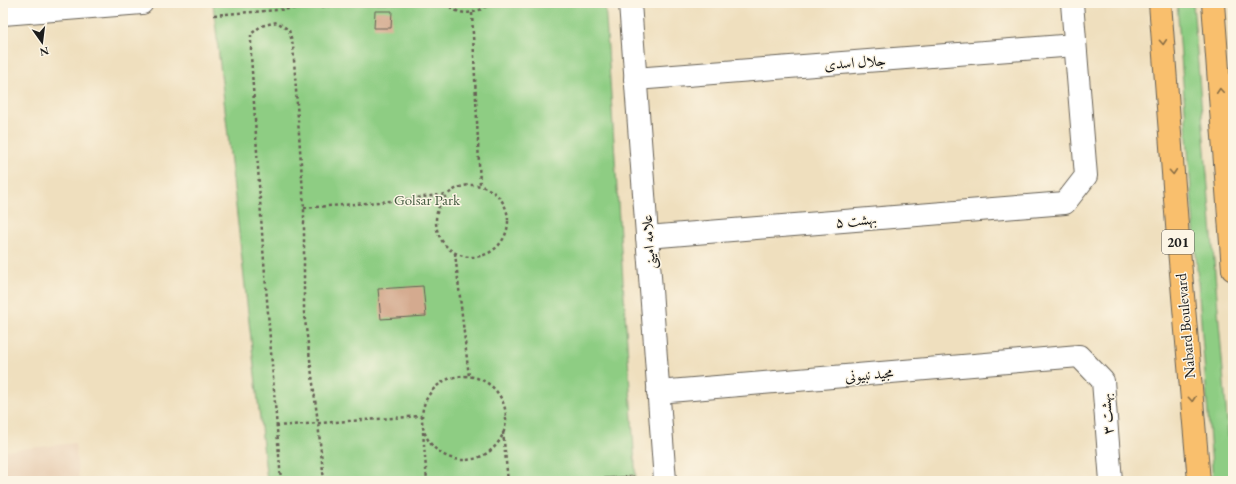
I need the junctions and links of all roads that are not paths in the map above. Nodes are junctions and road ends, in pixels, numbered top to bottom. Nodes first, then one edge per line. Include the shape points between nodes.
1 (142, 3) edge
2 (630, 3) edge
3 (1072, 3) edge
4 (1160, 3) edge
5 (1213, 3) edge
6 (3, 14) edge
7 (1075, 45) junction
8 (635, 79) junction
9 (647, 236) junction
10 (1233, 270) edge
11 (1079, 356) joint
12 (658, 392) junction
13 (665, 481) edge
14 (1111, 481) edge
15 (1199, 481) edge

1 - 6 street
2 - 8 street, علامه امینی
3 - 7 street
4 -> 15 main road, Nabard Boulevard / 201
10 -> 5 main road
7 - 8 street, جلال اسدی
7 - 9 street, بهشت ۵ via 1086,176 1065,202
8 - 9 street, علامه امینی
9 - 12 street, علامه امینی
11 - 12 street, مجید نبیونی
11 - 14 street, بهشت ۳ via 1103,381
12 - 13 street, علامه امینی

